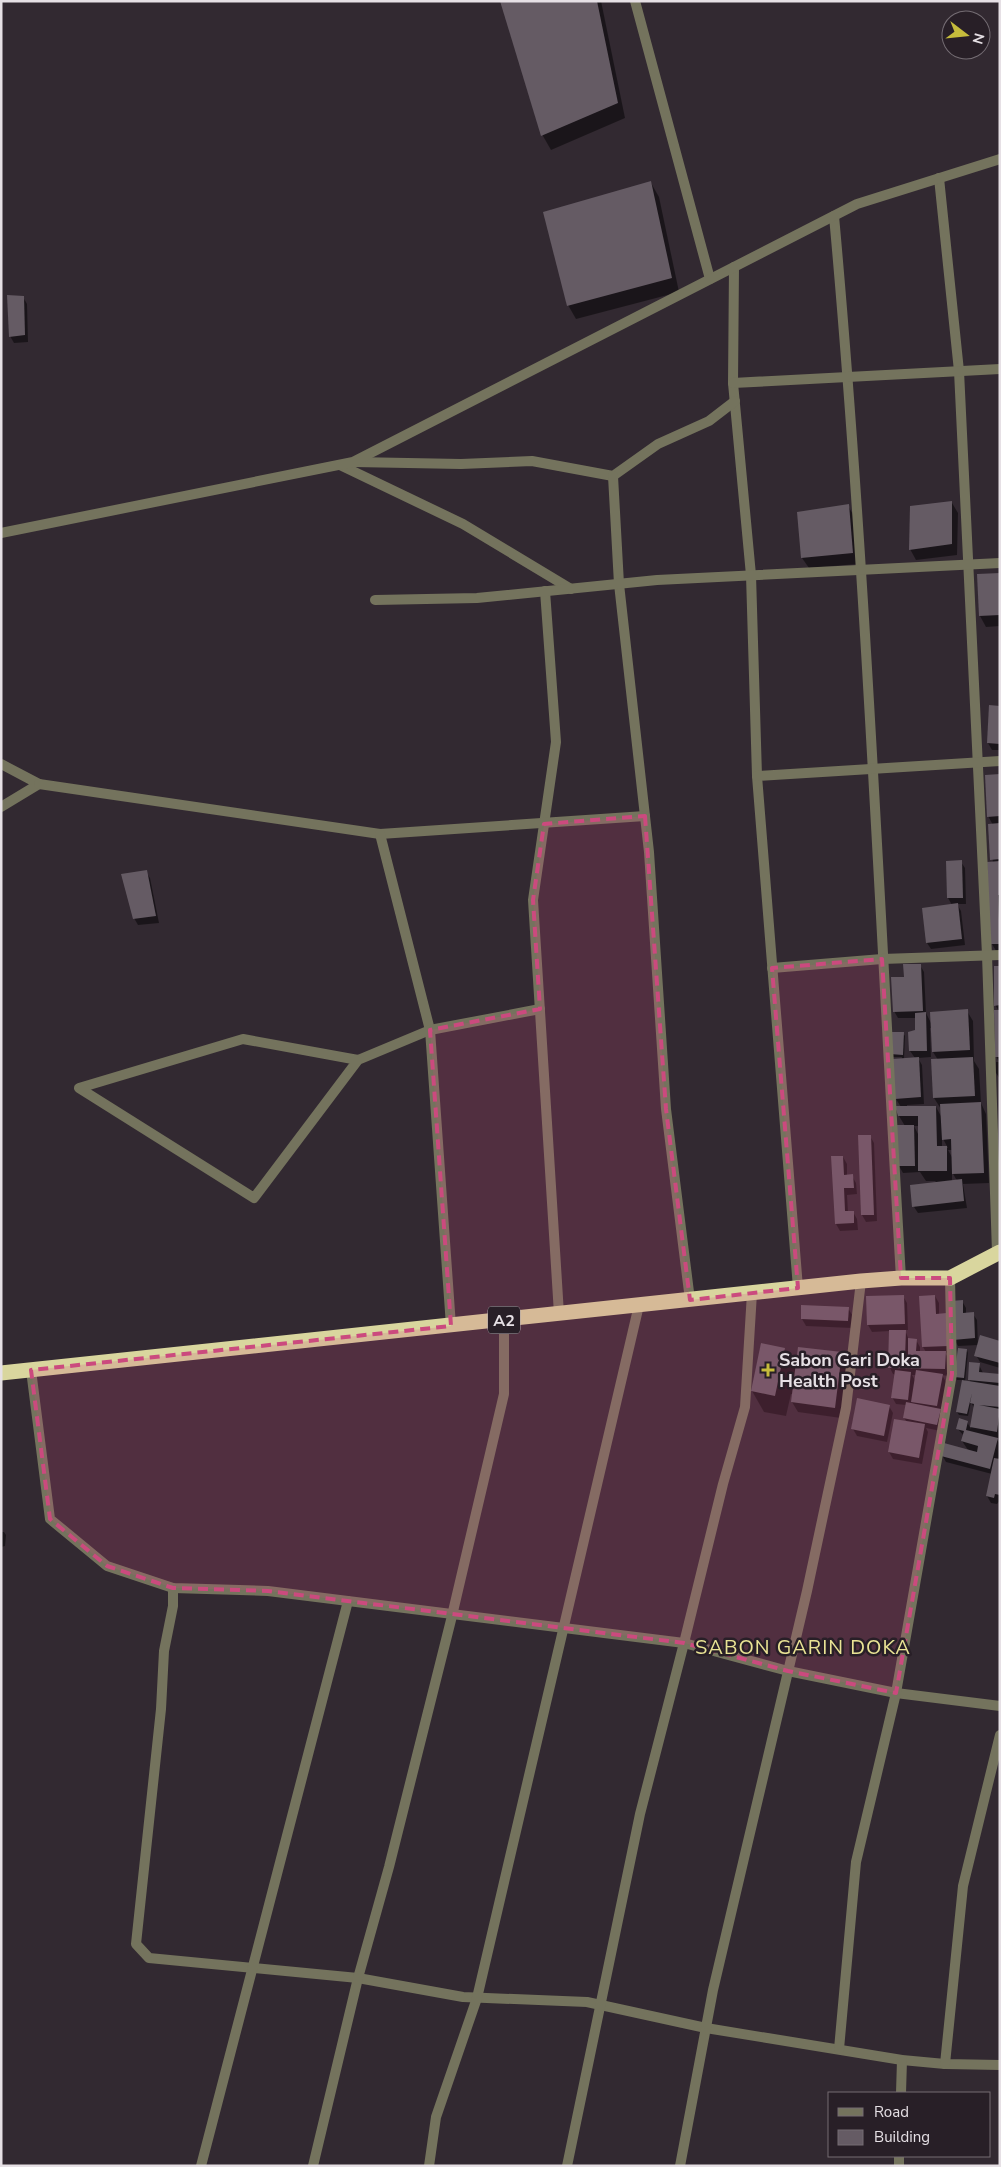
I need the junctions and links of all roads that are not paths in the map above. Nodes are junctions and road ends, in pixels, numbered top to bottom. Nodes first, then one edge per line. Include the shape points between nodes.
1 (635, 1) edge
2 (1000, 159) edge
3 (939, 178) junction
4 (834, 216) junction
5 (734, 267) junction
6 (710, 279) junction
7 (1000, 369) edge
8 (959, 372) junction
9 (849, 378) junction
10 (733, 383) junction
11 (735, 401) junction
12 (353, 462) junction
13 (340, 465) junction
14 (613, 476) junction
15 (1, 533) edge
16 (1000, 563) edge
17 (969, 564) junction
18 (862, 570) junction
19 (751, 575) junction
20 (620, 584) junction
21 (571, 589) junction
22 (545, 591) junction
23 (375, 600) dead end
24 (1000, 761) edge
25 (978, 762) junction
26 (1, 764) edge
27 (873, 769) junction
28 (757, 776) junction
29 (39, 784) junction
30 (1, 807) edge
31 (645, 816) junction
32 (544, 824) junction
33 (380, 834) junction
34 (986, 955) junction
35 (1000, 955) edge
36 (882, 959) junction
37 (772, 968) junction
38 (540, 1009) junction
39 (430, 1030) junction
40 (358, 1060) junction
41 (998, 1252) edge
42 (901, 1278) junction
43 (950, 1278) junction
44 (861, 1281) junction
45 (798, 1288) junction
46 (752, 1293) junction
47 (690, 1300) junction
48 (639, 1305) junction
49 (559, 1314) junction
50 (504, 1320) junction
51 (451, 1326) junction
52 (31, 1370) junction
53 (1, 1372) edge
54 (174, 1588) junction
55 (348, 1601) junction
56 (452, 1615) junction
57 (564, 1629) junction
58 (684, 1643) junction
59 (788, 1672) junction
60 (896, 1693) junction
61 (1000, 1706) edge
62 (1000, 1735) edge
63 (252, 1969) junction
64 (358, 1978) junction
65 (477, 1998) junction
66 (600, 2004) junction
67 (706, 2028) junction
68 (839, 2049) junction
69 (902, 2060) junction
70 (945, 2064) junction
71 (1000, 2065) edge
72 (901, 2092) edge
73 (201, 2166) edge
74 (313, 2166) edge
75 (429, 2166) edge
76 (566, 2166) edge
77 (680, 2166) edge

1 - 6 street
2 - 3 street
3 - 4 street via 856,204
3 - 8 street
4 - 5 street
4 - 9 street
5 - 6 street
5 - 10 street
6 - 12 street
7 - 8 street
8 - 9 street
8 - 17 street
9 - 10 street
9 - 18 street
10 - 11 street
11 - 14 street via 709,421 658,444
11 - 19 street
12 - 13 street
12 - 14 street via 461,464 532,461
13 - 15 street
13 - 21 street via 463,524
14 - 20 street
16 - 17 street
17 - 18 street
17 - 25 street
18 - 19 street
18 - 27 street
19 - 20 street
19 - 28 street
20 - 21 street
20 - 31 street
21 - 22 street
22 - 23 street via 477,598
22 - 32 street via 556,742
24 - 25 street
25 - 27 street
25 - 34 street
26 - 29 street
27 - 28 street
27 - 36 street
28 - 37 street
29 - 30 street
29 - 33 street
31 - 32 street
31 - 47 street via 666,1108
32 - 33 street
32 - 38 street via 533,900
33 - 39 street
34 - 35 street
34 - 36 street
34 - 41 street
36 - 37 street
36 - 42 street
37 - 45 street
38 - 39 street
38 - 49 street
39 - 40 street
39 - 51 street
40 - 40 street via 254,1198 79,1088 243,1039
41 - 43 highway, A2
42 - 43 highway, A2
42 - 44 highway, A2
43 - 60 street via 952,1374
44 - 45 highway, A2
44 - 59 street via 846,1408
45 - 46 highway, A2
46 - 47 highway, A2
46 - 58 street via 744,1407
47 - 48 highway, A2
48 - 49 highway, A2
48 - 57 street
49 - 50 highway, A2
50 - 51 highway, A2
50 - 56 street via 504,1394
51 - 52 highway, A2
52 - 53 highway, A2
52 - 54 street via 50,1519 107,1566
54 - 55 street via 268,1590
54 - 63 street via 164,1650 136,1944 149,1958
55 - 56 street
55 - 63 street
56 - 57 street
56 - 64 street
57 - 58 street
57 - 65 street
58 - 59 street
58 - 66 street via 640,1814
59 - 60 street
59 - 67 street
60 - 61 street
60 - 68 street via 856,1862
62 - 70 street via 963,1886
63 - 64 street
63 - 73 street
64 - 65 street
64 - 74 street
65 - 66 street
65 - 75 street via 436,2118
66 - 67 street
66 - 76 street
67 - 68 street
67 - 77 street
68 - 69 street
69 - 70 street
69 - 72 street
70 - 71 street

